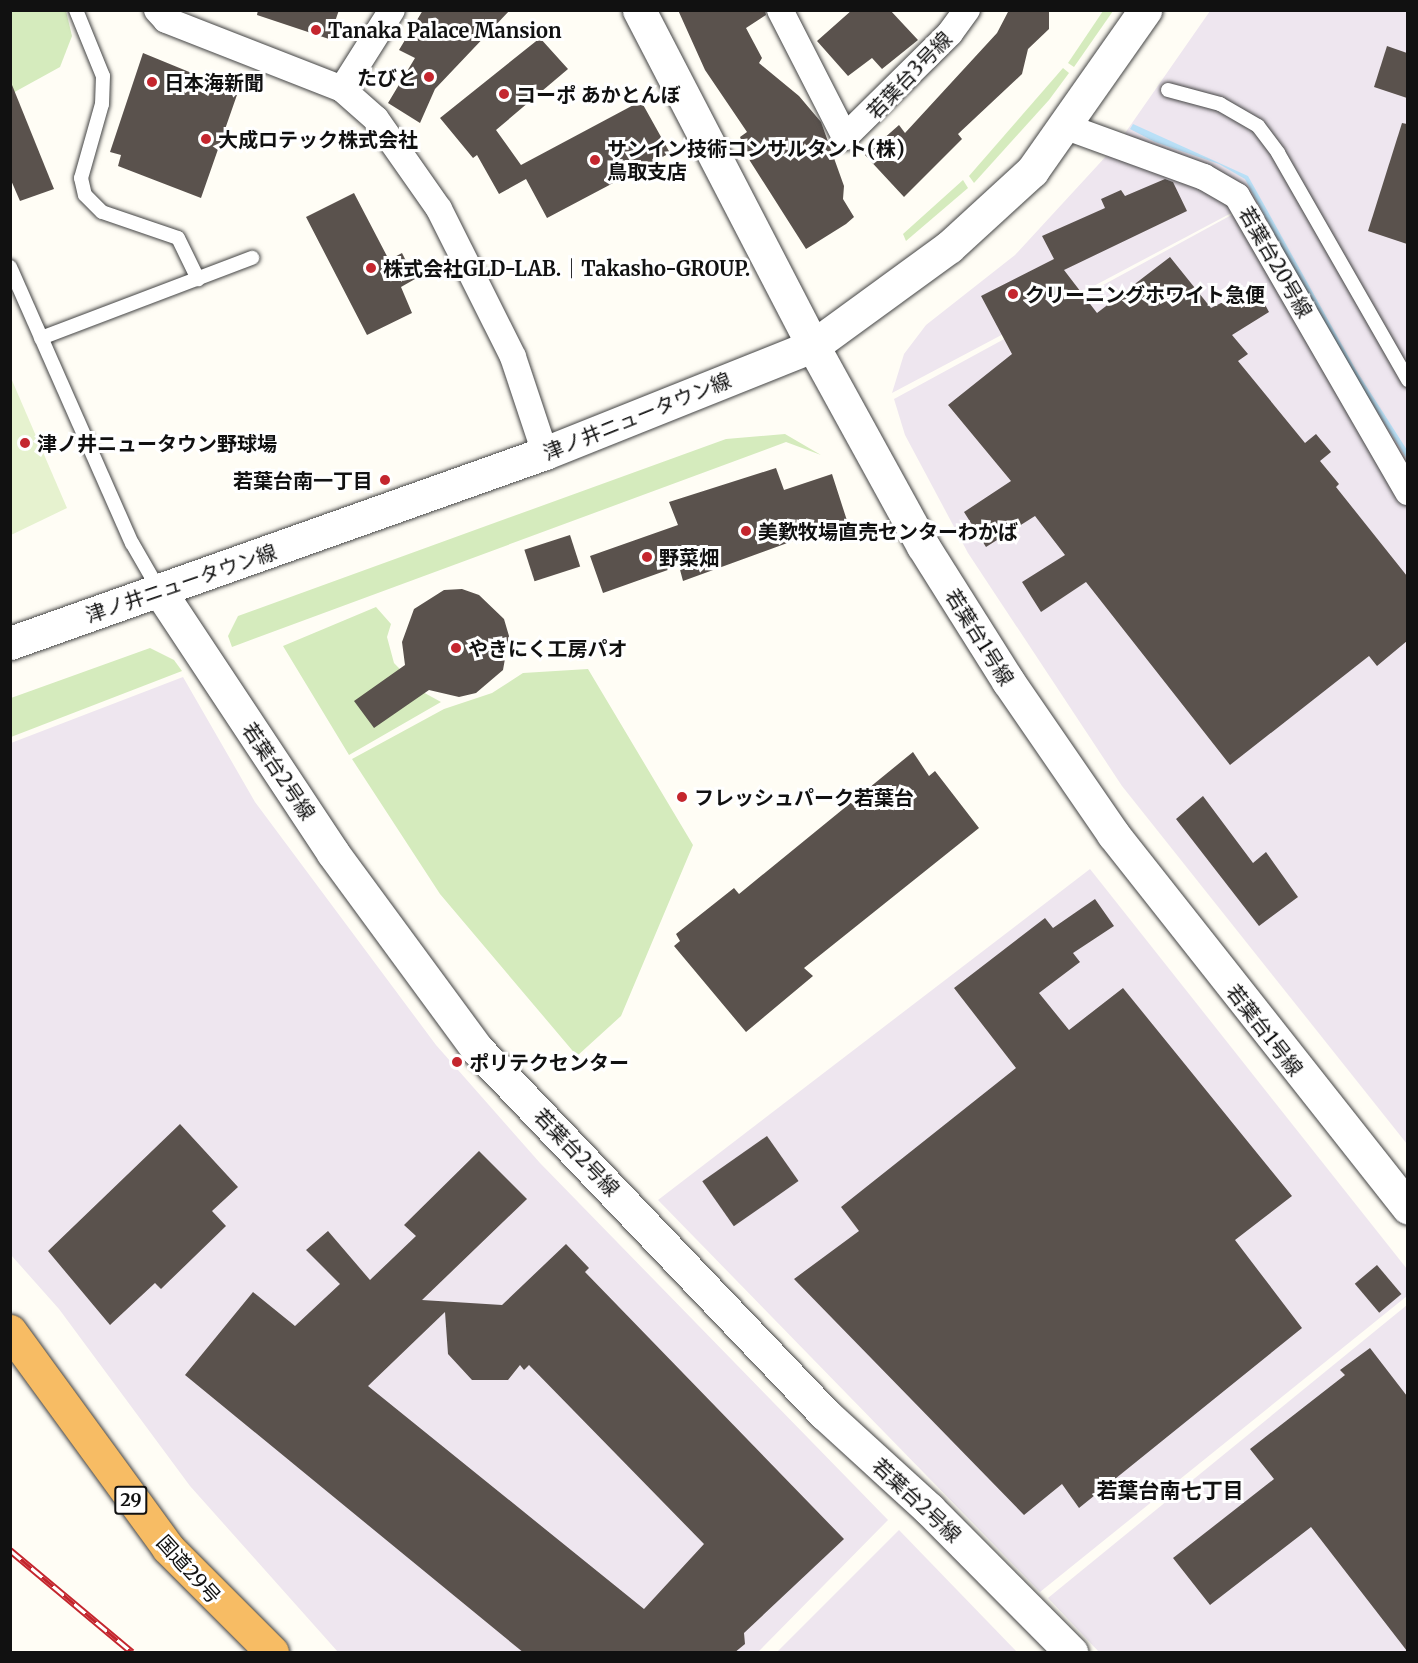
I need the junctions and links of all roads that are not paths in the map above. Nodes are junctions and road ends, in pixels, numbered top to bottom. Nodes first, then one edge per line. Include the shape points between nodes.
1 (76, 10) edge
2 (157, 10) edge
3 (392, 10) edge
4 (639, 10) edge
5 (780, 10) edge
6 (967, 10) edge
7 (1145, 10) edge
8 (342, 89) junction
9 (1168, 90) dead end
10 (1064, 126) junction
11 (252, 258) dead end
12 (10, 267) edge
13 (198, 279) junction
14 (41, 338) junction
15 (813, 346) junction
16 (1407, 380) edge
17 (546, 453) junction
18 (1407, 492) edge
19 (159, 590) junction
20 (10, 643) edge
21 (1407, 1207) edge
22 (10, 1331) edge
23 (272, 1653) edge
24 (1071, 1653) edge

1 - 13 lane via 103,76 102,104 81,178 85,195 102,212 178,238
2 - 8 street via 166,20
3 - 8 street
4 - 15 street, 若葉台1号線
5 - 6 street, 若葉台3号線 via 845,137 951,33
7 - 10 street, 津ノ井ニュータウン線
8 - 17 street via 376,119 439,209 513,357
9 - 16 lane via 1220,104 1258,126 1278,153
10 - 15 street, 津ノ井ニュータウン線 via 1032,171 949,248
10 - 18 street, 若葉台20号線 via 1204,177 1237,196
11 - 13 lane
12 - 14 lane
13 - 14 lane
14 - 19 lane via 132,543
15 - 17 street, 津ノ井ニュータウン線
15 - 21 street, 若葉台1号線 via 923,546 1100,815 1254,1017
17 - 19 street, 津ノ井ニュータウン線
19 - 20 street, 津ノ井ニュータウン線
19 - 24 street, 若葉台2号線 via 333,853 477,1049 825,1414 929,1509
22 - 23 highway, 国道29号 / 29 via 168,1548

